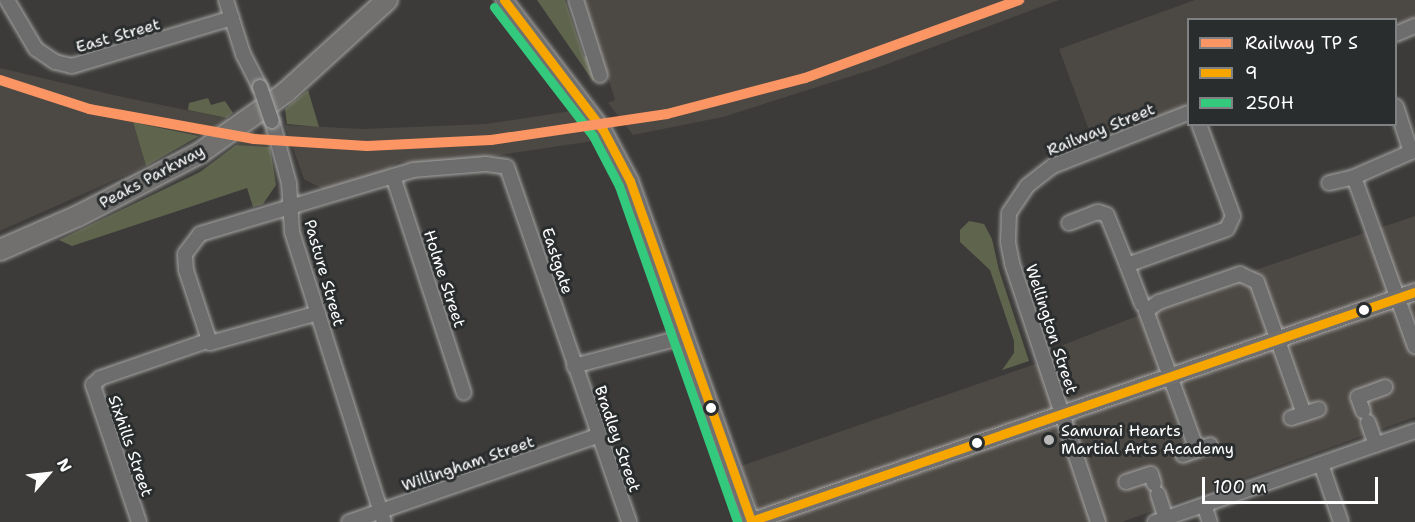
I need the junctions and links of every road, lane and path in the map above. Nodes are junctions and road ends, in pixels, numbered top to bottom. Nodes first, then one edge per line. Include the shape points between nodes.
1 (7, 0) edge
2 (226, 0) edge
3 (504, 0) edge
4 (576, 0) edge
5 (379, 4) edge
6 (232, 18) junction
7 (1415, 26) edge
8 (1397, 33) edge
9 (600, 75) dead end
10 (1397, 112) edge
11 (1187, 113) edge
12 (1200, 126) edge
13 (393, 176) junction
14 (1354, 177) junction
15 (1329, 183) dead end
16 (289, 207) junction
17 (1008, 213) joint
18 (1069, 223) dead end
19 (0, 250) edge
20 (1127, 265) junction
21 (1415, 292) edge
22 (1398, 298) junction
23 (1145, 311) junction
24 (318, 313) junction
25 (683, 337) junction
26 (1277, 339) junction
27 (209, 342) junction
28 (1415, 346) edge
29 (574, 366) junction
30 (1170, 377) junction
31 (1384, 387) dead end
32 (464, 393) dead end
33 (1318, 409) dead end
34 (1061, 415) junction
35 (1415, 431) edge
36 (597, 436) junction
37 (1210, 445) dead end
38 (1376, 445) junction
39 (1321, 464) junction
40 (1126, 482) dead end
41 (1204, 505) junction
42 (382, 517) edge
43 (1160, 520) edge
44 (139, 522) edge
45 (350, 522) edge
46 (628, 522) edge
47 (751, 522) edge
48 (1098, 522) edge
49 (1210, 522) edge
50 (1341, 522) edge

1 - 6 street, East Street via 36,49 55,62 72,66
2 - 6 street, Pasture Street
3 - 25 main road via 603,130 630,181
4 - 9 street
5 - 19 highway, Peaks Parkway via 286,92 200,153 78,216
6 - 16 street, Pasture Street, bridge via 285,164
7 - 8 street
10 - 14 street via 1411,152
11 - 17 street, Railway Street via 1053,166 1032,181
12 - 20 street via 1230,204 1232,222 1218,232
13 - 16 street
13 - 29 street, Eastgate via 413,170 486,164 507,167
13 - 32 street, Holme Street
14 - 15 street
14 - 22 street
16 - 24 street, Pasture Street via 292,232
16 - 27 street via 200,234 190,244 183,261
17 - 34 street, Wellington Street via 1012,263
18 - 20 street via 1098,212 1107,215
20 - 23 street
21 - 22 main road
22 - 26 main road
22 - 28 street
23 - 26 street via 1154,304 1240,274 1257,282
23 - 30 street
24 - 27 street
24 - 42 street, Pasture Street
25 - 29 street
25 - 47 main road
26 - 30 main road
26 - 33 street via 1297,416
27 - 44 street, Sixhills Street via 95,381 94,390
29 - 36 street, Bradley Street
30 - 34 main road
30 - 37 street via 1190,453
31 - 38 street via 1354,399 1366,417
34 - 47 main road
34 - 48 street, Wellington Street
35 - 38 street
36 - 42 street, Willingham Street
36 - 46 street, Bradley Street
38 - 39 street
39 - 41 street
39 - 50 street
40 - 43 street via 1154,481
41 - 43 street
41 - 49 street
42 - 45 street, Willingham Street

